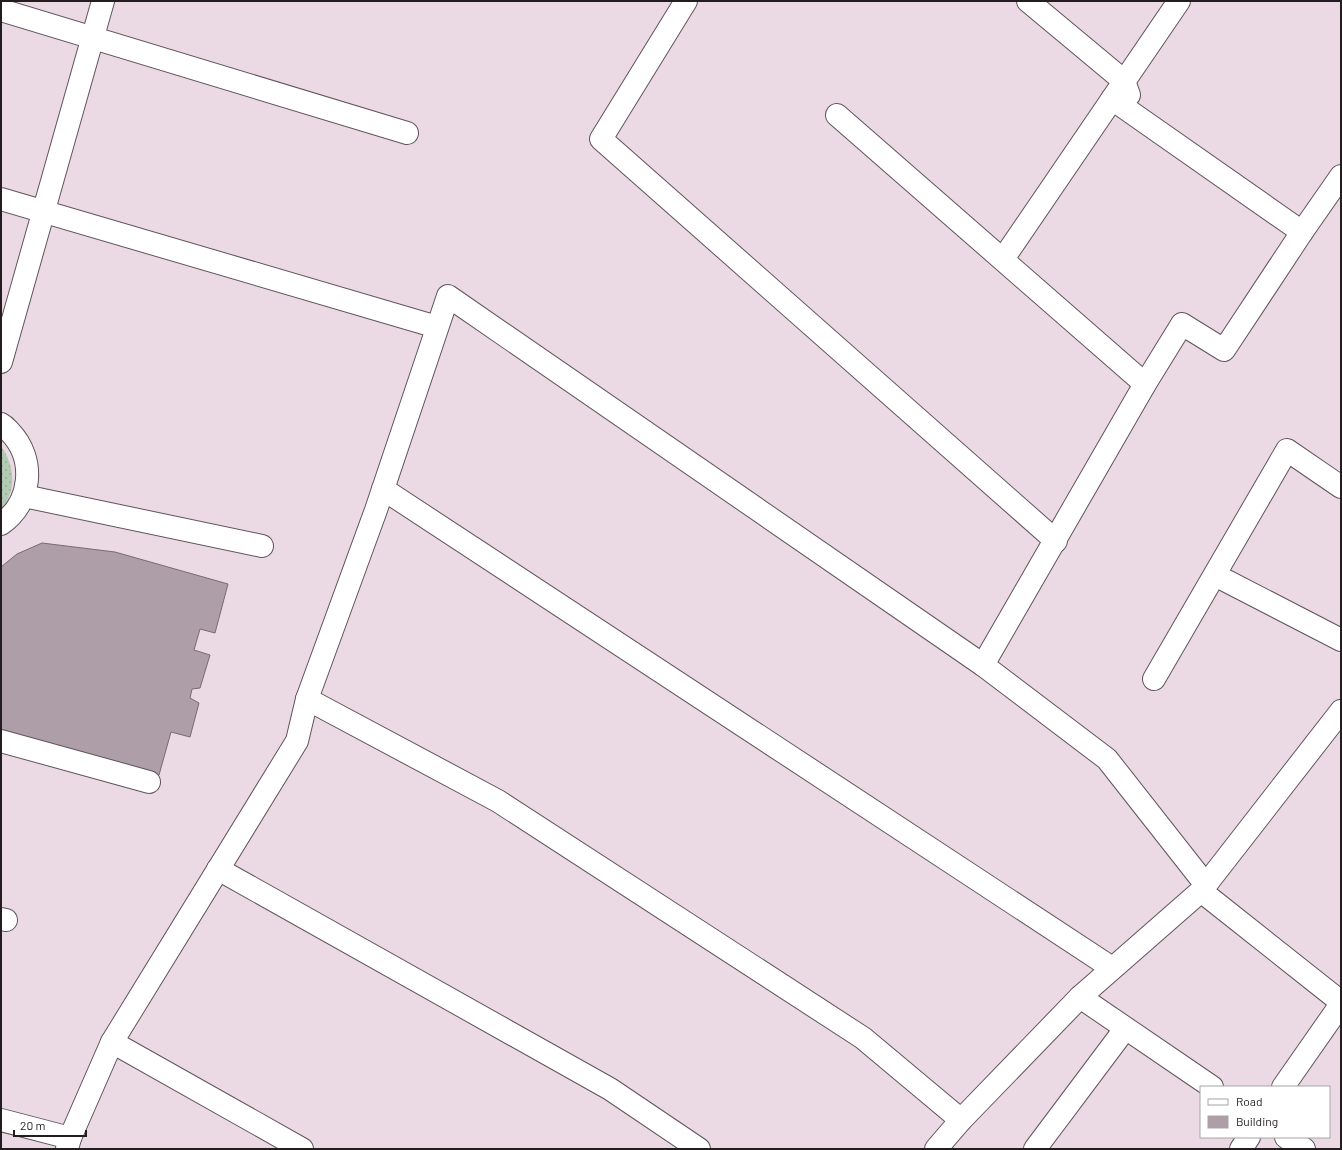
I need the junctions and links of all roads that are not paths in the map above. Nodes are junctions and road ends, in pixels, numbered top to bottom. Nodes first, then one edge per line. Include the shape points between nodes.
1 (103, 1) edge
2 (686, 1) edge
3 (1028, 1) edge
4 (1179, 1) edge
5 (1, 10) edge
6 (93, 38) junction
7 (1124, 81) junction
8 (1112, 99) junction
9 (837, 115) dead end
10 (1136, 116) junction
11 (407, 133) dead end
12 (1341, 176) edge
13 (1, 199) edge
14 (44, 212) junction
15 (1302, 232) junction
16 (1003, 259) junction
17 (437, 327) junction
18 (1, 362) edge
19 (1145, 384) junction
20 (1, 424) edge
21 (1341, 487) edge
22 (383, 489) junction
23 (24, 496) junction
24 (1, 524) edge
25 (1056, 541) junction
26 (262, 546) dead end
27 (1215, 575) junction
28 (1341, 640) edge
29 (983, 665) junction
30 (1154, 679) dead end
31 (307, 699) junction
32 (1338, 720) edge
33 (1, 741) edge
34 (149, 782) dead end
35 (218, 869) junction
36 (1203, 888) junction
37 (1112, 968) junction
38 (1080, 997) junction
39 (1341, 1003) edge
40 (1125, 1028) junction
41 (112, 1042) junction
42 (1211, 1086) edge
43 (1284, 1086) edge
44 (1, 1120) edge
45 (961, 1120) junction
46 (1248, 1138) edge
47 (1288, 1138) edge
48 (68, 1144) edge
49 (302, 1149) edge
50 (699, 1149) edge
51 (936, 1149) edge
52 (1035, 1149) edge
53 (1241, 1149) edge
54 (1304, 1149) edge

1 - 6 street
2 - 25 street via 601,139
3 - 7 street
4 - 7 street
5 - 6 street
6 - 11 street
6 - 14 street
7 - 8 street
7 - 10 street
8 - 10 street
8 - 16 street
9 - 16 street
10 - 15 street
12 - 15 street
13 - 14 street
14 - 17 street
14 - 18 street
15 - 19 street via 1224,350 1182,324
16 - 19 street
17 - 22 street
17 - 29 street via 448,296
19 - 25 street
20 - 23 street via 17,440 25,457 28,477
21 - 27 street via 1287,450
22 - 31 street
22 - 37 street
23 - 24 street via 17,509
23 - 26 street
25 - 29 street
27 - 28 street
27 - 30 street
29 - 36 street via 1107,759
31 - 35 street via 297,741
31 - 45 street via 505,806 863,1038
32 - 36 street
33 - 34 street
35 - 41 street
35 - 50 street via 610,1089
36 - 37 street
36 - 39 street
37 - 38 street
38 - 40 street
38 - 45 street
39 - 43 street
40 - 42 street
40 - 52 street
41 - 48 street
41 - 49 street
44 - 48 street
45 - 51 street
46 - 53 street
47 - 54 street

